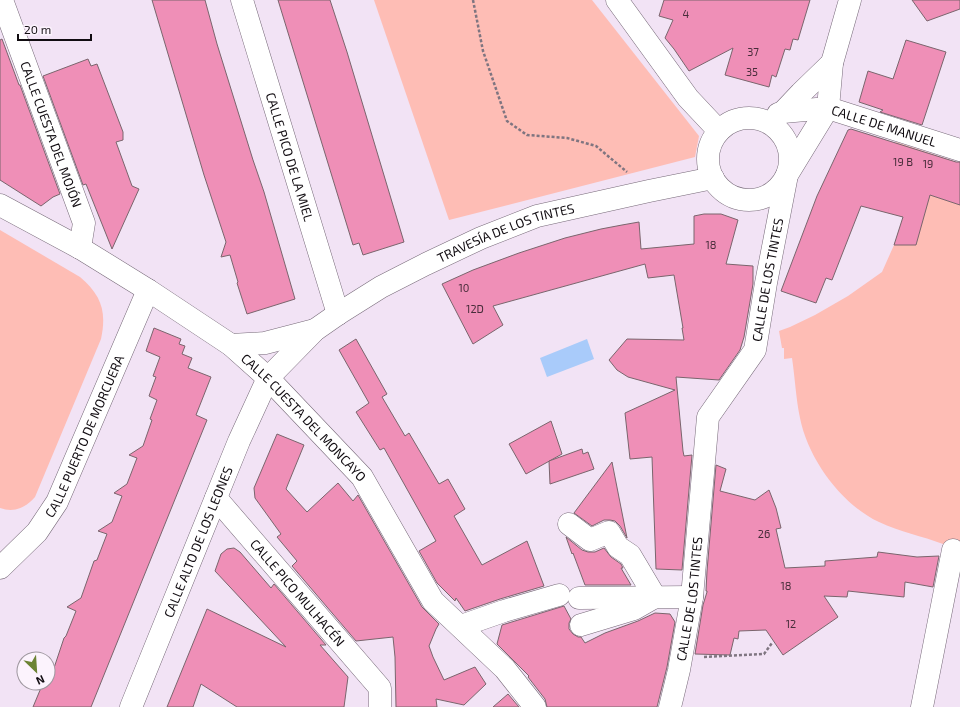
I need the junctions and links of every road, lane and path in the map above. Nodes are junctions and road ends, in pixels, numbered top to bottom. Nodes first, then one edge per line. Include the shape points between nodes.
1 (2, 0) edge
2 (242, 0) edge
3 (473, 0) edge
4 (617, 0) edge
5 (850, 0) edge
6 (832, 64) junction
7 (828, 108) junction
8 (783, 112) junction
9 (760, 120) junction
10 (719, 131) junction
11 (960, 150) edge
12 (787, 175) junction
13 (713, 178) junction
14 (650, 191) junction
15 (0, 204) edge
16 (80, 248) junction
17 (148, 290) junction
18 (338, 314) junction
19 (315, 330) junction
20 (231, 345) junction
21 (268, 378) junction
22 (216, 498) junction
23 (569, 524) dead end
24 (953, 550) dead end
25 (0, 568) edge
26 (655, 597) junction
27 (692, 598) junction
28 (581, 625) dead end
29 (461, 626) junction
30 (772, 643) dead end
31 (681, 657) junction
32 (380, 697) edge
33 (131, 707) edge
34 (535, 707) edge
35 (670, 707) edge
36 (922, 707) edge

1 - 16 street, CALLE CUESTA DEL MOJÓN via 84,223
2 - 18 street, CALLE PICO DE LA MIEL
3 - 14 path via 483,51 507,121 527,135 567,138 596,146
4 - 10 street via 688,98
5 - 6 street, CALLE DE LOS TINTES
6 - 7 street, CALLE DE LOS TINTES
6 - 8 street
7 - 8 street, CALLE DE MANUEL
7 - 11 street, CALLE DE MANUEL
7 - 12 street, CALLE DE LOS TINTES
8 - 9 street
9 - 10 street via 745,118
9 - 12 street via 772,125 789,147
10 - 13 street via 712,142 709,154
12 - 13 street via 780,187 768,195 753,200 737,198 723,190
12 - 27 street, CALLE DE LOS TINTES via 755,350 708,417
13 - 14 street, TRAVESÍA DE LOS TINTES
14 - 18 street, TRAVESÍA DE LOS TINTES via 537,216 481,238 381,287
15 - 16 street, CALLE CUESTA DEL MONCAYO
16 - 17 street, CALLE CUESTA DEL MONCAYO
17 - 20 street, CALLE CUESTA DEL MONCAYO
17 - 25 street, CALLE PUERTO DE MORCUERA via 58,502 37,532
18 - 19 street, TRAVESÍA DE LOS TINTES
19 - 20 street, TRAVESÍA DE LOS TINTES via 265,343
19 - 21 street, TRAVESÍA DE LOS TINTES
20 - 21 street, CALLE CUESTA DEL MONCAYO
21 - 22 street, CALLE ALTO DE LOS LEONES
21 - 29 street, CALLE CUESTA DEL MONCAYO via 362,477 433,600
22 - 32 street, CALLE PICO MULHACÉN
22 - 33 street, CALLE ALTO DE LOS LEONES
23 - 26 street via 590,540 610,532 618,546 630,556
24 - 36 street
26 - 27 street
26 - 28 street via 634,609
26 - 29 street via 569,596 504,611
27 - 31 street, CALLE DE LOS TINTES
29 - 34 street, CALLE CUESTA DEL MONCAYO via 505,669
30 - 31 path via 764,654
31 - 35 street, CALLE DE LOS TINTES

